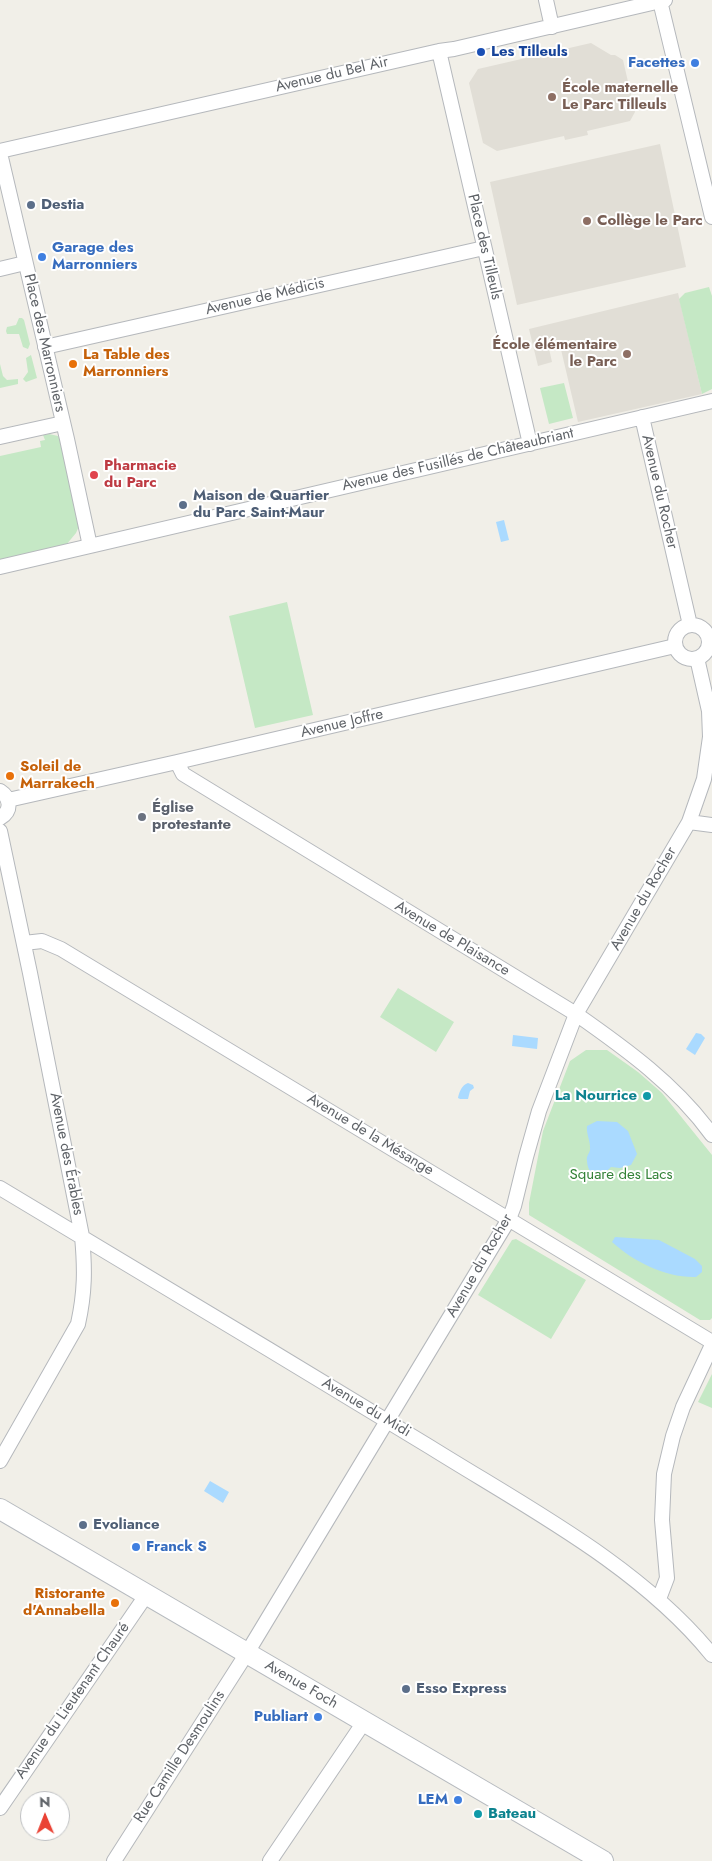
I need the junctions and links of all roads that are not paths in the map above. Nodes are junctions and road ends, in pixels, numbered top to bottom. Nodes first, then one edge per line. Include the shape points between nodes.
1 (546, 0) edge
2 (663, 1) edge
3 (552, 27) junction
4 (439, 51) junction
5 (0, 152) edge
6 (710, 197) edge
7 (712, 217) edge
8 (484, 248) junction
9 (25, 263) junction
10 (0, 269) edge
11 (46, 347) junction
12 (712, 401) edge
13 (642, 417) junction
14 (63, 423) junction
15 (0, 437) edge
16 (530, 444) junction
17 (90, 546) junction
18 (0, 566) edge
19 (690, 625) junction
20 (710, 638) edge
21 (675, 646) junction
22 (697, 658) junction
23 (177, 762) junction
24 (4, 795) edge
25 (0, 818) edge
26 (689, 822) junction
27 (712, 826) edge
28 (0, 831) edge
29 (24, 943) junction
30 (576, 1014) junction
31 (712, 1135) edge
32 (0, 1188) edge
33 (509, 1219) junction
34 (82, 1236) junction
35 (712, 1343) edge
36 (387, 1421) junction
37 (0, 1461) edge
38 (0, 1509) edge
39 (147, 1594) junction
40 (659, 1599) junction
41 (247, 1653) junction
42 (712, 1655) edge
43 (364, 1722) junction
44 (0, 1808) edge
45 (114, 1861) edge
46 (270, 1861) edge
47 (602, 1861) edge

1 - 3 street
2 - 3 street, Avenue du Bel Air
2 - 6 street
3 - 4 street, Avenue du Bel Air
4 - 5 street, Avenue du Bel Air
4 - 8 street, Place des Tilleuls
5 - 9 street, Place des Marronniers
6 - 7 street
8 - 11 street, Avenue de Médicis
8 - 16 street, Place des Tilleuls
9 - 10 street, Place des Marronniers
9 - 11 street, Place des Marronniers
11 - 14 street, Place des Marronniers
12 - 13 street, Avenue des Fusillés de Châteaubriant
13 - 16 street, Avenue des Fusillés de Châteaubriant
13 - 19 street, Avenue du Rocher
14 - 15 street, Place des Marronniers
14 - 17 street, Place des Marronniers
16 - 17 street, Avenue des Fusillés de Châteaubriant
17 - 18 street, Avenue des Fusillés de Châteaubriant
19 - 20 street via 703,628
19 - 21 street via 676,635
20 - 22 street via 709,647
21 - 22 street via 687,659
21 - 23 street, Avenue Joffre
22 - 26 street, Avenue du Rocher via 709,711 710,737 704,779
23 - 24 street, Avenue Joffre
23 - 30 street, Avenue de Plaisance via 183,774
24 - 25 street via 8,810
26 - 27 street
26 - 30 street, Avenue du Rocher
28 - 29 street, Avenue des Érables
29 - 33 street, Avenue de la Mésange via 42,941 61,949
29 - 34 street, Avenue des Érables
30 - 31 street, Avenue de Plaisance via 667,1084
30 - 33 street, Avenue du Rocher via 539,1112
32 - 34 street, Avenue du Midi
33 - 35 street, Avenue de la Mésange
33 - 36 street, Avenue du Rocher
34 - 36 street, Avenue du Midi
34 - 37 street, Avenue des Érables via 84,1299 78,1324
35 - 40 street via 683,1407 664,1474 662,1520 667,1578
36 - 40 street, Avenue du Midi via 578,1538
36 - 41 street, Avenue du Rocher
38 - 39 main road, Avenue Foch
39 - 41 main road, Avenue Foch
39 - 44 street, Avenue du Lieutenant Chauré
40 - 42 street, Avenue du Midi via 694,1632
41 - 43 main road, Avenue Foch
41 - 45 street, Rue Camille Desmoulins
43 - 46 street
43 - 47 main road, Avenue Foch

